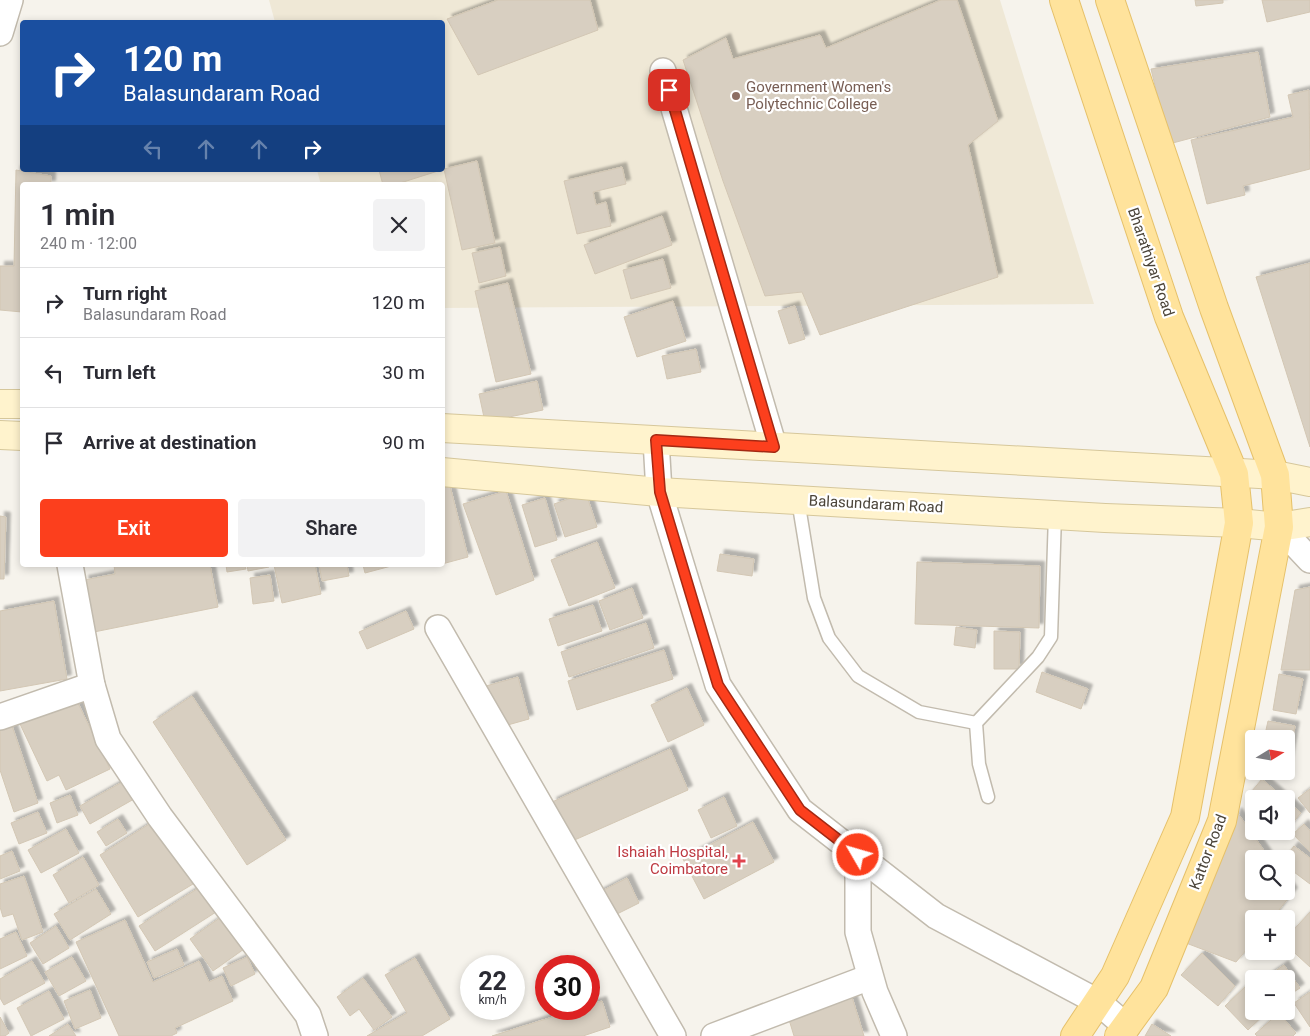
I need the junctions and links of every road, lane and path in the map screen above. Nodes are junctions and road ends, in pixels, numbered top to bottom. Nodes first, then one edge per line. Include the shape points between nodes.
1 (10, 0) edge
2 (1064, 0) edge
3 (1110, 0) edge
4 (0, 33) edge
5 (663, 71) dead end
6 (0, 404) edge
7 (20, 404) edge
8 (445, 428) edge
9 (0, 436) edge
10 (20, 436) edge
11 (656, 440) junction
12 (774, 447) junction
13 (445, 472) edge
14 (1234, 474) junction
15 (1274, 475) junction
16 (1310, 482) edge
17 (660, 492) junction
18 (798, 500) junction
19 (1055, 515) junction
20 (1310, 522) edge
21 (1239, 523) junction
22 (1279, 527) junction
23 (1310, 560) edge
24 (70, 567) edge
25 (438, 628) dead end
26 (92, 685) junction
27 (0, 717) edge
28 (976, 723) junction
29 (988, 797) dead end
30 (858, 855) junction
31 (870, 977) junction
32 (1098, 1002) junction
33 (1123, 1032) edge
34 (316, 1036) edge
35 (673, 1036) edge
36 (714, 1036) edge
37 (894, 1036) edge
38 (1075, 1036) edge

1 - 4 street
2 - 14 main road, Bharathiyar Road via 1169,317
3 - 15 main road
5 - 12 street
6 - 7 main road
8 - 11 main road
9 - 10 main road
11 - 12 main road
11 - 17 street
12 - 14 main road
13 - 17 main road, Balasundaram Road
14 - 15 main road
14 - 21 main road, Bharathiyar Road
15 - 16 main road
15 - 22 main road, Kattor Road
17 - 18 main road, Balasundaram Road
17 - 30 street via 718,685 800,810
18 - 19 main road, Balasundaram Road
18 - 28 lane via 814,598 829,638 858,676 919,712
19 - 21 main road, Balasundaram Road
19 - 28 lane via 1051,637 1038,657
20 - 22 main road, Balasundaram Road
21 - 22 main road, Balasundaram Road
21 - 32 main road via 1185,817 1115,976
22 - 23 street
22 - 33 main road, Kattor Road via 1222,821 1154,988
24 - 26 street
25 - 35 street
26 - 27 street
26 - 34 street via 108,739 160,816 308,1016
28 - 29 lane via 979,764
30 - 31 street via 858,932
30 - 32 street via 936,916
31 - 36 street
31 - 37 street
32 - 33 street
32 - 38 main road

